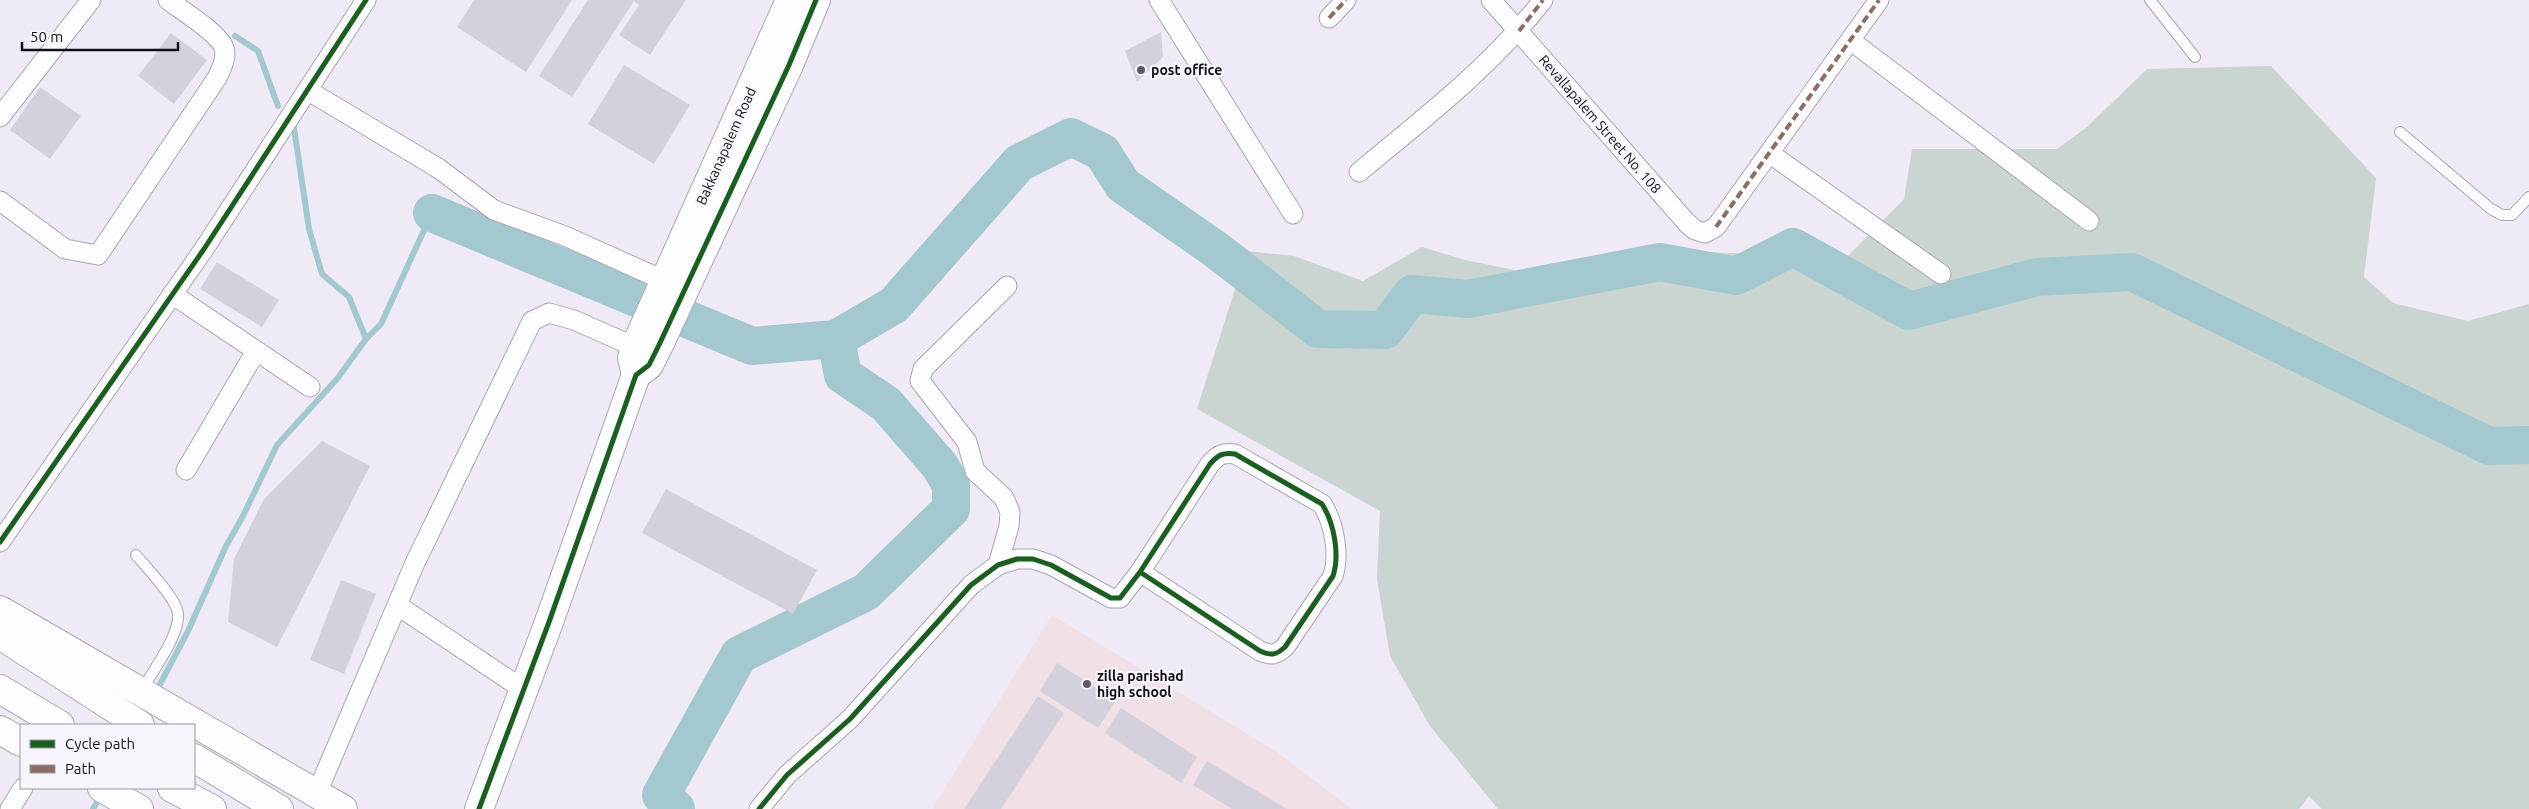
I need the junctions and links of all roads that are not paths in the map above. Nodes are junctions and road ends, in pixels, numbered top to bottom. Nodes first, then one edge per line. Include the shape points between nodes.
1 (91, 0) edge
2 (168, 0) edge
3 (366, 0) edge
4 (790, 0) edge
5 (816, 0) edge
6 (1159, 0) edge
7 (1346, 0) edge
8 (1491, 0) edge
9 (1543, 0) edge
10 (1879, 0) edge
11 (2150, 0) edge
12 (1329, 18) dead end
13 (1519, 31) junction
14 (1850, 40) junction
15 (2195, 57) dead end
16 (307, 90) junction
17 (0, 117) edge
18 (2400, 132) dead end
19 (1769, 153) junction
20 (1359, 172) dead end
21 (2529, 197) edge
22 (0, 201) edge
23 (1293, 214) dead end
24 (2089, 221) dead end
25 (1941, 274) dead end
26 (1007, 286) dead end
27 (668, 291) junction
28 (172, 294) junction
29 (644, 343) junction
30 (256, 351) junction
31 (310, 387) dead end
32 (186, 470) dead end
33 (0, 542) edge
34 (136, 554) dead end
35 (998, 565) junction
36 (1140, 572) junction
37 (397, 605) junction
38 (0, 610) edge
39 (0, 635) edge
40 (0, 689) edge
41 (524, 690) junction
42 (141, 692) junction
43 (132, 721) edge
44 (58, 724) edge
45 (0, 730) edge
46 (20, 741) edge
47 (195, 759) edge
48 (22, 789) edge
49 (174, 789) edge
50 (316, 795) junction
51 (10, 809) edge
52 (212, 809) edge
53 (279, 809) edge
54 (343, 809) edge
55 (480, 809) edge
56 (759, 809) edge

1 - 17 street
2 - 22 street via 217,38 224,48 224,62 217,78 98,255 65,249
3 - 16 street
4 - 27 street, Bakkanapalem Road
5 - 27 street via 789,65
6 - 23 street
7 - 12 street
8 - 13 street, Revallapalem Street No. 108
9 - 13 street
10 - 14 street
11 - 15 lane
13 - 19 street, Revallapalem Street No. 108 via 1695,230 1705,233 1716,227
13 - 20 street via 1482,68
14 - 19 street
14 - 24 street
16 - 27 street via 438,168 494,210 565,236
16 - 28 street
18 - 21 lane via 2502,215 2512,215
19 - 25 street
26 - 35 street via 923,369 920,381 966,442 975,470 1004,498 1010,512
27 - 29 street
28 - 30 street
28 - 33 street
29 - 37 street via 549,313 532,321
29 - 41 street via 650,365 636,375
30 - 31 street
30 - 32 street
34 - 42 lane via 172,600 178,613 173,635
35 - 36 street via 1017,559 1034,559 1110,598 1120,598
35 - 56 street via 970,585 850,719 787,775
36 - 36 street via 1210,464 1226,452 1235,454 1322,504 1327,511 1337,552 1332,576 1285,647 1277,654 1269,655
37 - 41 street
37 - 50 street
38 - 42 street
39 - 43 street
40 - 44 street
41 - 55 street
42 - 50 street
45 - 46 street
47 - 53 street
48 - 51 street
49 - 52 street
50 - 54 street

